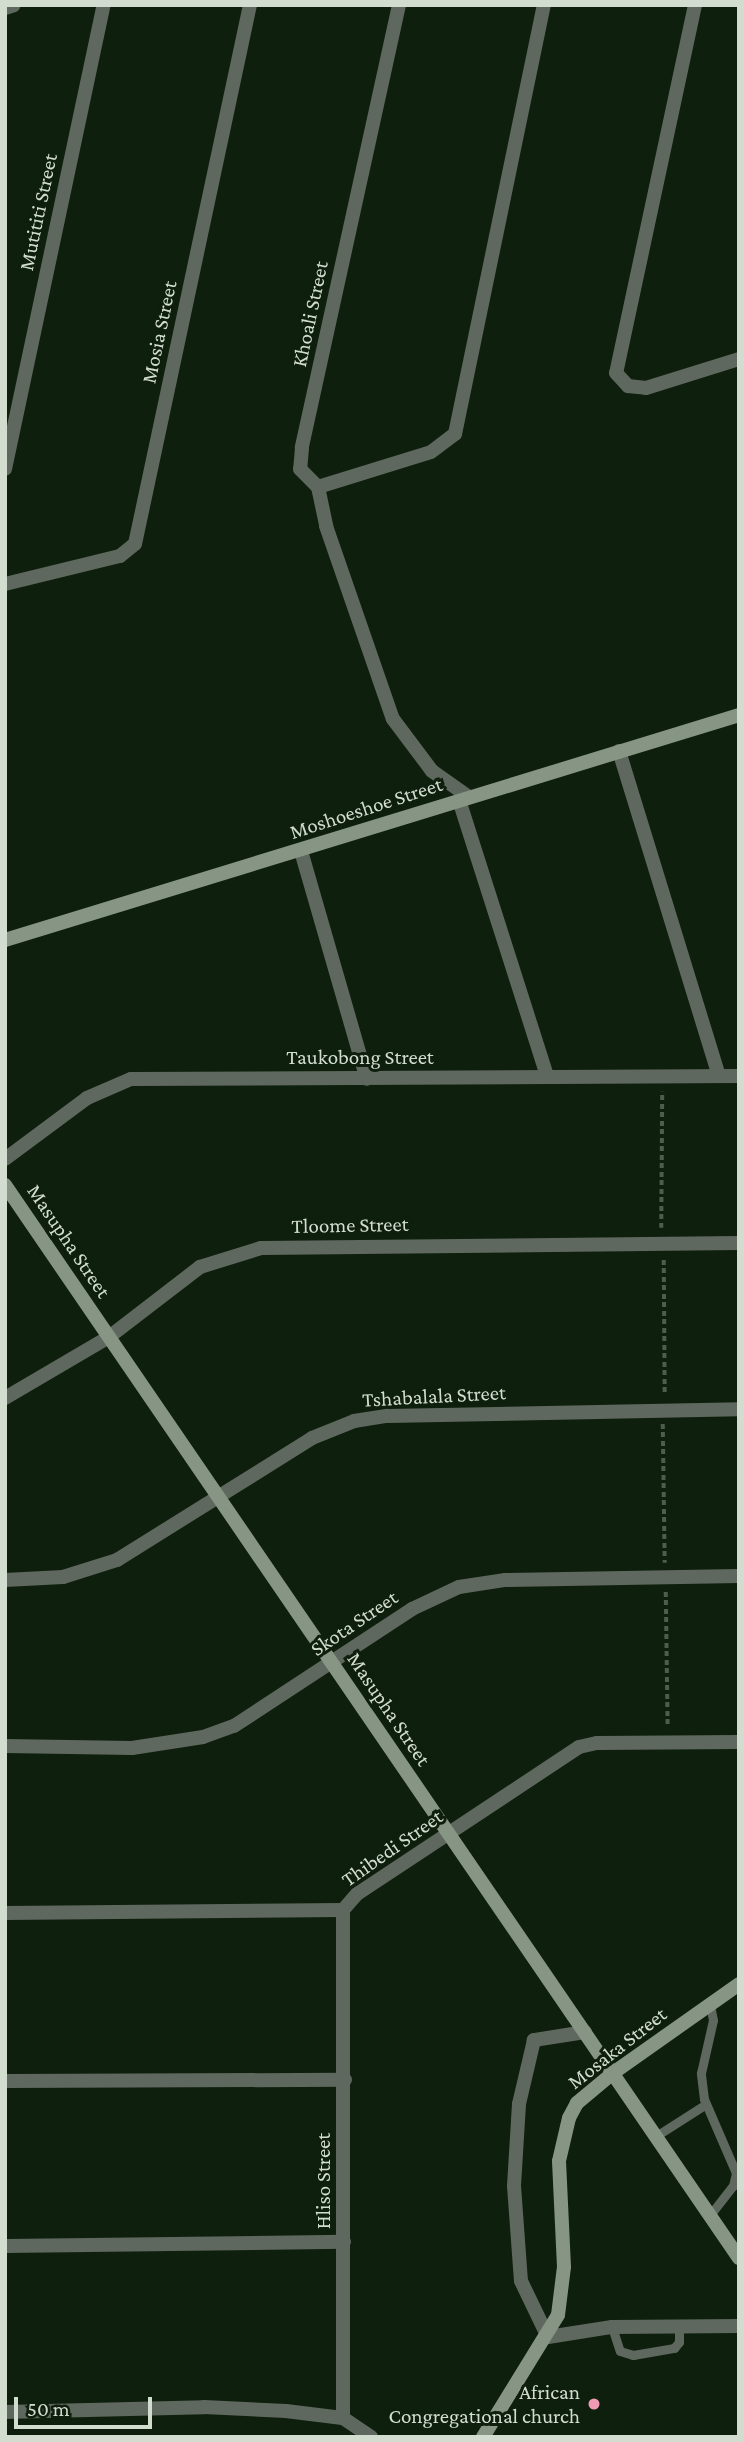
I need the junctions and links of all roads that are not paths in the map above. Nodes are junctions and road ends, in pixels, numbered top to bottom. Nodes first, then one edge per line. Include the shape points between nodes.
1 (14, 5) edge
2 (104, 5) edge
3 (250, 5) edge
4 (399, 5) edge
5 (544, 5) edge
6 (695, 5) edge
7 (5, 8) edge
8 (739, 359) edge
9 (5, 469) edge
10 (318, 486) junction
11 (12, 583) edge
12 (739, 715) edge
13 (619, 751) junction
14 (464, 799) junction
15 (301, 850) junction
16 (5, 940) edge
17 (547, 1076) junction
18 (719, 1076) junction
19 (739, 1076) edge
20 (367, 1079) junction
21 (5, 1159) edge
22 (5, 1185) edge
23 (739, 1243) edge
24 (109, 1337) junction
25 (5, 1398) edge
26 (739, 1409) edge
27 (219, 1497) junction
28 (739, 1576) edge
29 (5, 1580) edge
30 (333, 1664) junction
31 (739, 1742) edge
32 (5, 1746) edge
33 (449, 1833) junction
34 (343, 1910) junction
35 (5, 1913) edge
36 (738, 1987) edge
37 (710, 2004) junction
38 (585, 2032) junction
39 (613, 2073) junction
40 (345, 2080) junction
41 (5, 2081) edge
42 (706, 2104) junction
43 (656, 2136) junction
44 (737, 2169) edge
45 (710, 2215) junction
46 (344, 2242) junction
47 (5, 2246) edge
48 (739, 2258) edge
49 (679, 2325) junction
50 (739, 2326) edge
51 (612, 2327) junction
52 (548, 2337) junction
53 (5, 2412) edge
54 (343, 2418) junction
55 (371, 2437) edge
56 (483, 2437) edge

1 - 7 street
2 - 9 street, Mutititi Street
3 - 11 street, Mosia Street via 135,544 120,556
4 - 10 street, Khoali Street via 302,447 300,469
5 - 10 street via 451,441 431,452
6 - 8 street via 616,373 635,388
10 - 14 street via 326,526 393,719 432,771
12 - 13 street, Moshoeshoe Street
13 - 14 street, Moshoeshoe Street
13 - 18 street
14 - 15 street, Moshoeshoe Street
14 - 17 street
15 - 16 street, Moshoeshoe Street
15 - 20 street
17 - 18 street, Taukobong Street
17 - 20 street, Taukobong Street
18 - 19 street, Taukobong Street
20 - 21 street, Taukobong Street via 131,1079 87,1098
22 - 24 street, Masupha Street
23 - 24 street, Tloome Street via 261,1248 200,1268
24 - 25 street, Tloome Street
24 - 27 street, Masupha Street
26 - 27 street, Tshabalala Street via 387,1416 354,1421 312,1438
27 - 29 street, Tshabalala Street via 117,1560 86,1572
27 - 30 street, Masupha Street
28 - 30 street, Skota Street via 517,1580 459,1587 412,1609
30 - 32 street, Skota Street via 234,1726 203,1737 132,1748
30 - 33 street, Masupha Street
31 - 33 street, Thibedi Street via 579,1747
33 - 34 street, Thibedi Street via 357,1894
33 - 38 street, Masupha Street
34 - 35 street, Thibedi Street
34 - 40 street, Hliso Street
36 - 37 street, Mosaka Street
37 - 39 street, Mosaka Street
37 - 42 lane via 713,2020 701,2073
38 - 39 street, Masupha Street
38 - 52 street via 534,2040 519,2104 514,2186 521,2281
39 - 43 street, Masupha Street
39 - 52 street, Mosaka Street via 577,2103 564,2132 559,2161 563,2295
40 - 41 street
40 - 46 street, Hliso Street
42 - 43 lane
42 - 44 lane
43 - 45 street, Masupha Street
44 - 45 lane via 733,2186
45 - 48 street, Masupha Street
46 - 47 street
46 - 54 street, Hliso Street
49 - 50 street
49 - 51 street
49 - 51 lane via 679,2342 674,2348 633,2355 620,2351
51 - 52 street
52 - 56 street, Mosaka Street
53 - 54 street via 204,2407
54 - 55 street

